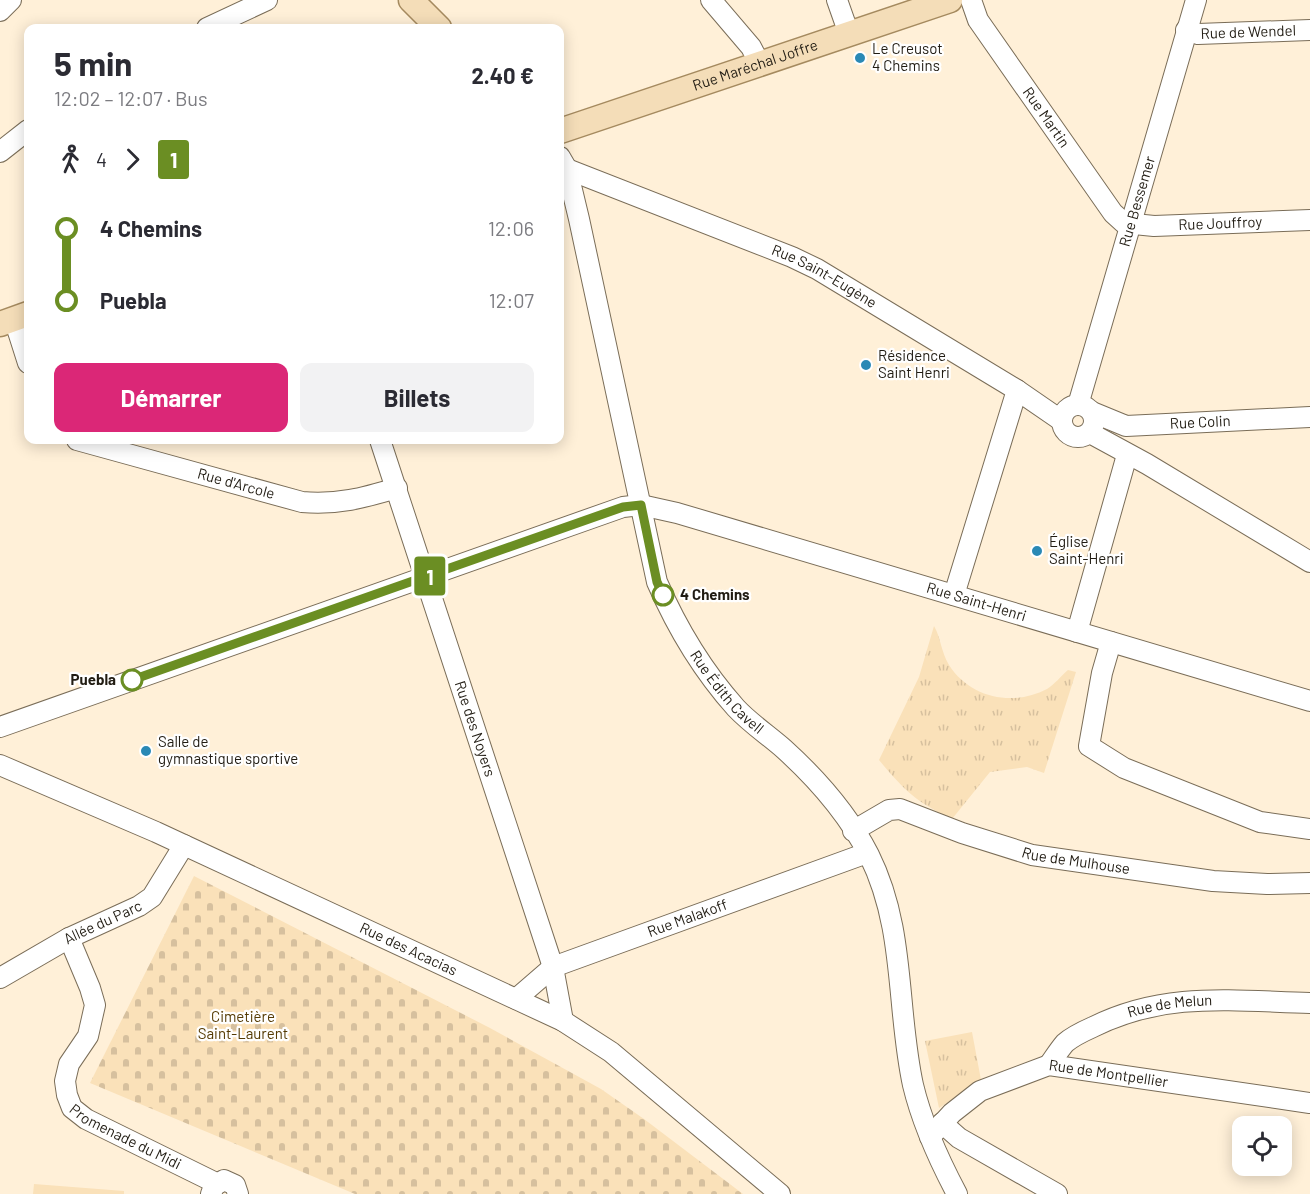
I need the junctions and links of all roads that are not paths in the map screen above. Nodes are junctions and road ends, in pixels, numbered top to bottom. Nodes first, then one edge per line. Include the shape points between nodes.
1 (11, 0) edge
2 (267, 0) edge
3 (411, 0) edge
4 (711, 0) edge
5 (837, 0) edge
6 (950, 0) edge
7 (971, 0) edge
8 (1196, 0) edge
9 (0, 11) edge
10 (216, 24) edge
11 (435, 24) edge
12 (1186, 30) junction
13 (1310, 30) edge
14 (849, 34) junction
15 (760, 64) junction
16 (564, 130) edge
17 (24, 133) edge
18 (0, 152) edge
19 (564, 163) edge
20 (564, 167) edge
21 (1310, 220) edge
22 (1131, 225) junction
23 (14, 319) edge
24 (24, 350) edge
25 (1017, 390) junction
26 (1085, 408) junction
27 (1310, 417) edge
28 (1062, 421) junction
29 (1090, 433) junction
30 (92, 444) edge
31 (381, 444) edge
32 (1129, 454) junction
33 (397, 488) junction
34 (641, 505) junction
35 (1310, 562) edge
36 (426, 577) junction
37 (954, 595) junction
38 (1077, 632) junction
39 (1111, 642) junction
40 (1310, 701) edge
41 (0, 727) edge
42 (0, 765) edge
43 (1310, 830) edge
44 (853, 831) junction
45 (184, 845) junction
46 (867, 853) junction
47 (1310, 883) edge
48 (69, 938) junction
49 (554, 967) junction
50 (0, 978) edge
51 (516, 999) junction
52 (1310, 1003) edge
53 (563, 1021) junction
54 (1049, 1065) junction
55 (1310, 1103) edge
56 (936, 1130) junction
57 (214, 1189) edge
58 (238, 1194) edge
59 (780, 1194) edge
60 (957, 1194) edge
61 (1057, 1194) edge

1 - 9 street
2 - 10 street
3 - 11 main road
4 - 15 street via 751,47
5 - 14 street
6 - 14 main road, Rue Maréchal Joffre
7 - 22 street, Rue Martin via 978,20 1113,213
8 - 12 street, Rue Bessemer
12 - 13 street, Rue de Wendel via 1198,34
12 - 22 street, Rue Bessemer
14 - 15 main road, Rue Maréchal Joffre
15 - 16 main road, Rue Maréchal Joffre
17 - 18 street
19 - 25 street, Rue Saint-Eugène via 792,256
20 - 34 street, Rue Édith Cavell
21 - 22 street, Rue Jouffroy
22 - 26 street, Rue Bessemer
23 - 24 street
25 - 28 street, Rue Saint-Eugène
25 - 37 street
26 - 27 street, Rue Colin via 1126,426
26 - 28 street via 1068,409
26 - 29 street via 1095,423
28 - 29 street via 1065,431 1073,437
29 - 32 street
30 - 33 street, Rue d'Arcole via 302,502 353,501
31 - 33 street, Rue des Noyers
32 - 35 street
32 - 38 street
33 - 36 street, Rue des Noyers
34 - 36 street via 623,507
34 - 37 street, Rue Saint-Henri
34 - 44 street, Rue Édith Cavell via 657,582 685,639 710,677 738,709 819,785
36 - 41 street
36 - 49 street, Rue des Noyers
37 - 38 street, Rue Saint-Henri
38 - 39 street, Rue Saint-Henri
39 - 40 street, Rue Saint-Henri
39 - 43 street via 1089,746 1124,768 1216,806 1260,822
42 - 45 street, Rue des Acacias
44 - 46 street, Rue Édith Cavell
44 - 47 street, Rue de Mulhouse via 889,810 900,809 1032,855 1213,881
45 - 48 street, Allée du Parc via 152,897
45 - 51 street, Rue des Acacias
46 - 49 street, Rue Malakoff
46 - 56 street, Rue Édith Cavell via 890,910 897,943 914,1086
48 - 50 street, Allée du Parc
48 - 57 street, Promenade du Midi via 95,1005 88,1036 69,1064 65,1081 72,1108
49 - 51 street, Rue Malakoff
49 - 53 street, Rue des Noyers
51 - 53 street, Rue des Acacias
52 - 54 street, Rue de Melun via 1196,999 1149,1006 1077,1035
53 - 59 street, Rue des Acacias via 612,1052
54 - 55 street, Rue de Montpellier
54 - 56 street, Rue de Montpellier via 980,1091
56 - 60 street, Rue Édith Cavell
56 - 61 street via 959,1138
57 - 58 street, Promenade du Midi via 224,1180 232,1182

